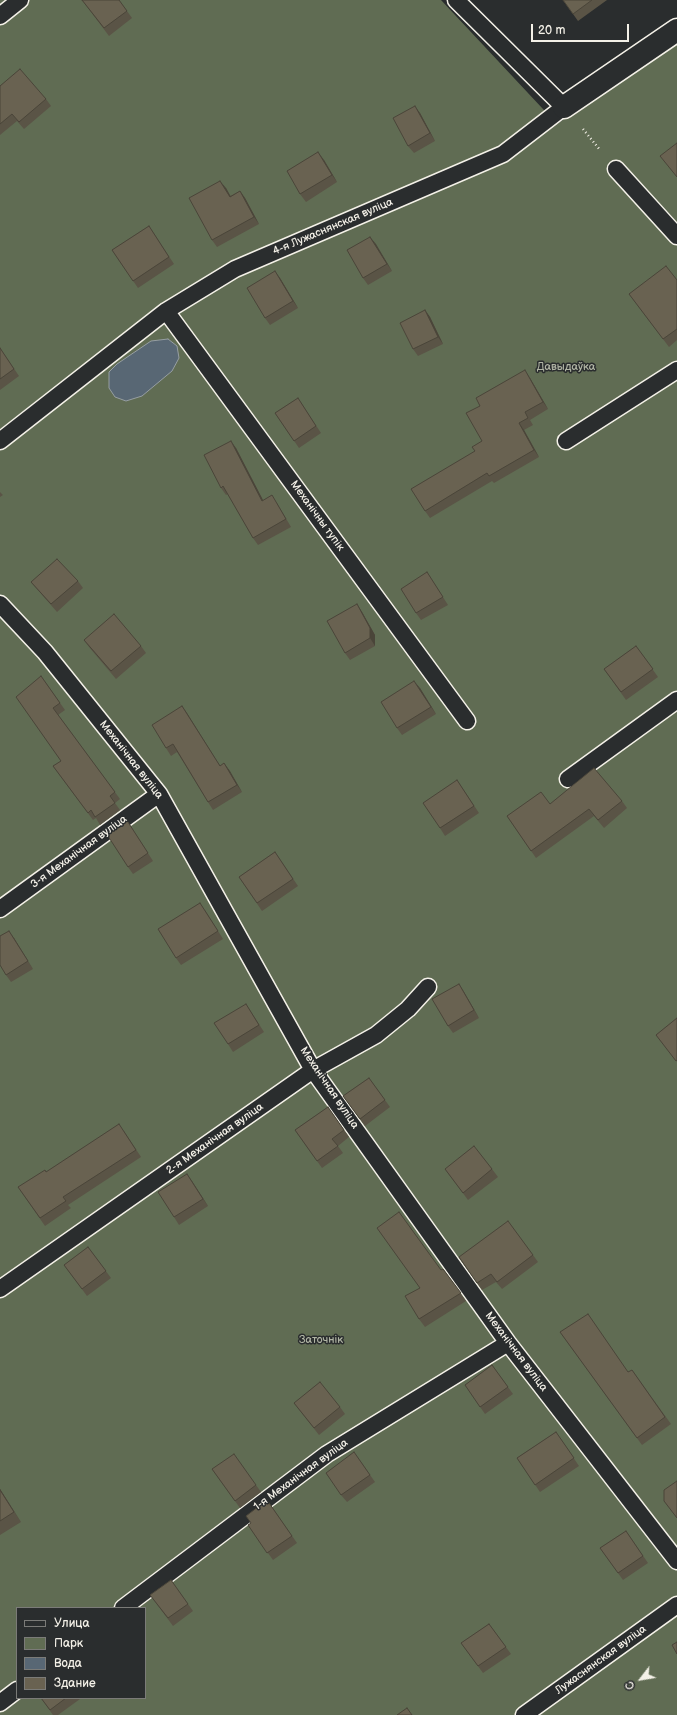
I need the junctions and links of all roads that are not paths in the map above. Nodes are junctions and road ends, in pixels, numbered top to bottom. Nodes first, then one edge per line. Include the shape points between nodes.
1 (20, 0) edge
2 (456, 0) edge
3 (0, 16) edge
4 (677, 30) edge
5 (564, 107) junction
6 (616, 168) road end
7 (677, 236) edge
8 (166, 311) junction
9 (677, 370) edge
10 (0, 441) edge
11 (566, 441) dead end
12 (0, 604) edge
13 (677, 700) edge
14 (467, 721) dead end
15 (568, 779) dead end
16 (159, 794) junction
17 (0, 909) edge
18 (428, 987) dead end
19 (313, 1070) junction
20 (0, 1289) edge
21 (508, 1343) junction
22 (677, 1561) edge
23 (677, 1604) edge
24 (124, 1607) edge
25 (16, 1691) edge
26 (0, 1703) edge
27 (524, 1715) edge

1 - 3 lane
2 - 5 lane
4 - 5 street, 4-я Лужаснянская вуліца
5 - 8 lane, 4-я Лужаснянская вуліца via 503,154 235,269
6 - 7 lane
8 - 10 lane, 4-я Лужаснянская вуліца
8 - 14 lane, Механічны тупік
9 - 11 lane
12 - 16 lane, Механічная вуліца via 45,652
13 - 15 lane
16 - 17 lane, 3-я Механічная вуліца
16 - 19 lane, Механічная вуліца
18 - 19 lane, 2-я Механічная вуліца via 408,1009 376,1035
19 - 20 lane, 2-я Механічная вуліца
19 - 21 lane, Механічная вуліца
21 - 22 lane, Механічная вуліца
21 - 24 lane, 1-я Механічная вуліца via 327,1454
23 - 27 lane, Лужаснянская вуліца
25 - 26 lane

